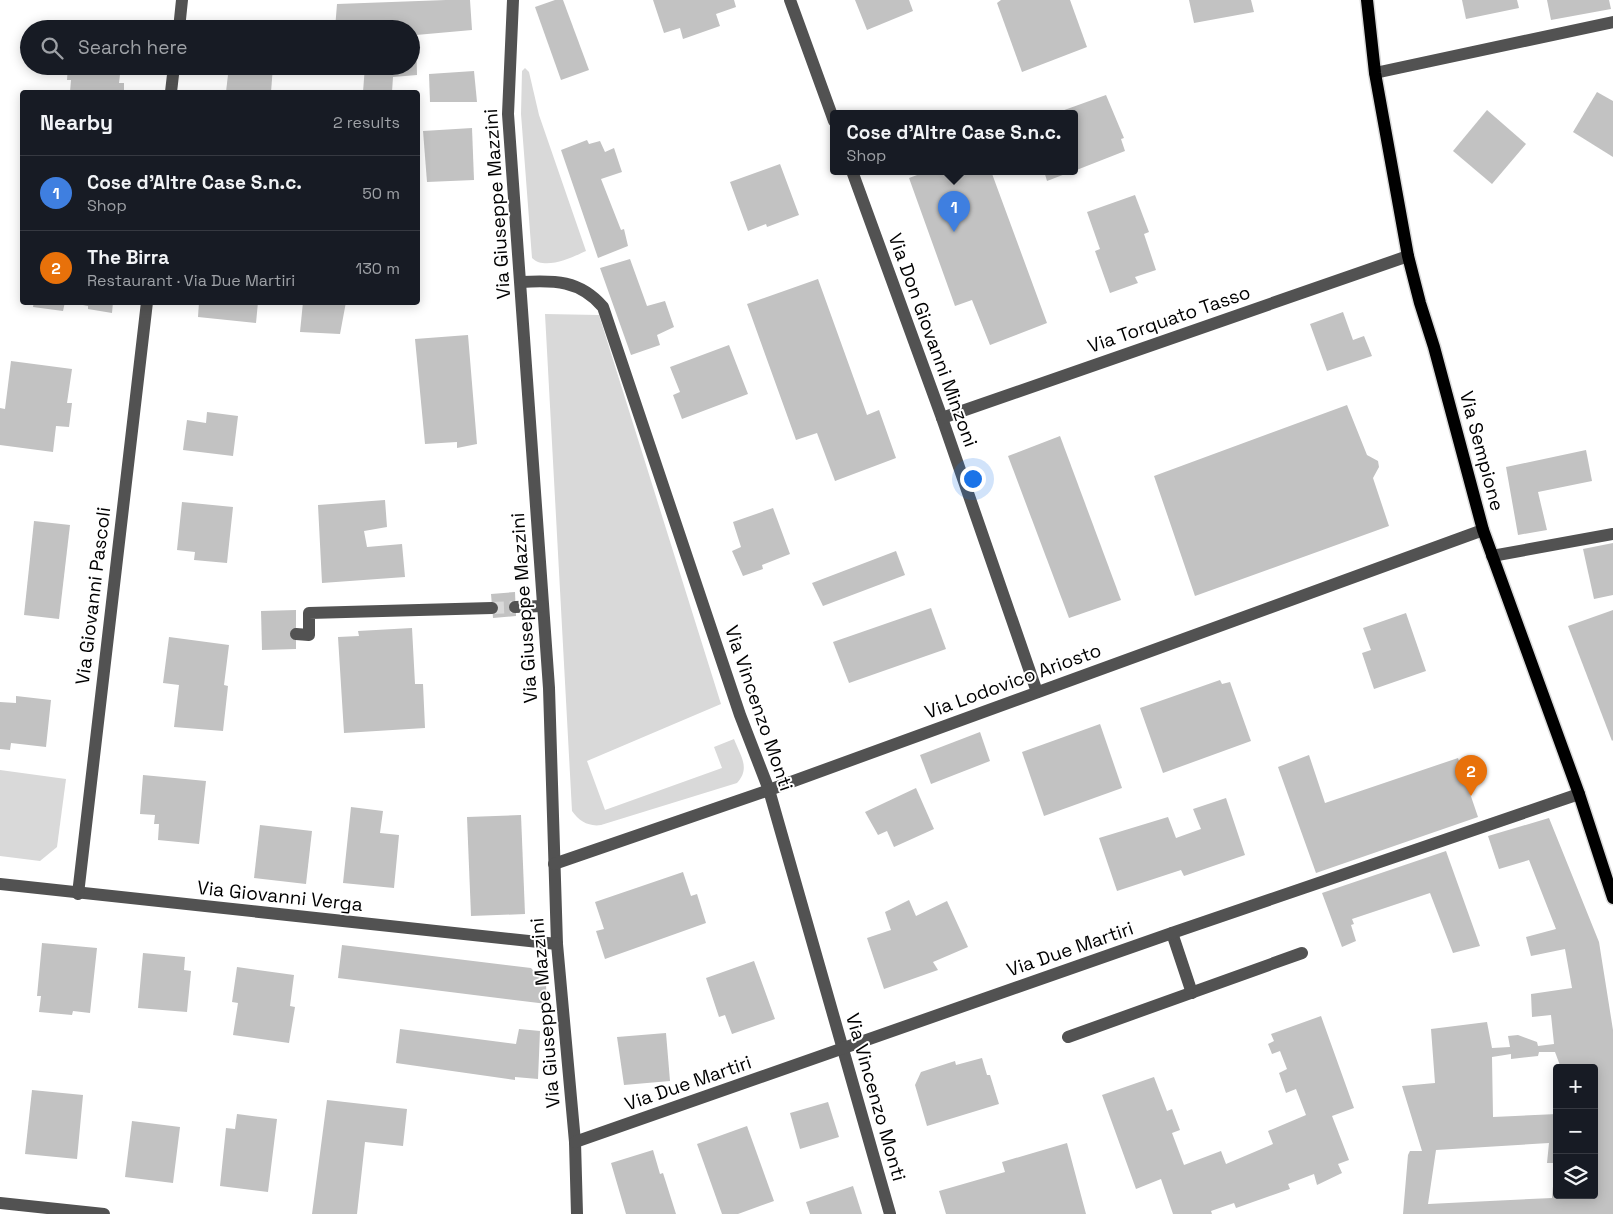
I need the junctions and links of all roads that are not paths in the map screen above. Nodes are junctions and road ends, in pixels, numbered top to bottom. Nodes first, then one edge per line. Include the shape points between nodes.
1 (182, 0) edge
2 (513, 0) edge
3 (790, 0) edge
4 (1367, 0) edge
5 (180, 20) edge
6 (1613, 22) edge
7 (1375, 73) junction
8 (173, 75) edge
9 (171, 90) edge
10 (830, 110) edge
11 (853, 175) edge
12 (1408, 256) junction
13 (520, 282) junction
14 (147, 305) edge
15 (942, 418) junction
16 (1483, 530) junction
17 (1613, 534) edge
18 (1492, 556) junction
19 (543, 606) junction
20 (515, 607) tunnel mouth
21 (492, 608) tunnel mouth
22 (296, 634) dead end
23 (1037, 692) junction
24 (769, 790) junction
25 (1580, 794) junction
26 (554, 864) junction
27 (0, 884) edge
28 (78, 894) junction
29 (1613, 898) edge
30 (1172, 933) junction
31 (557, 944) junction
32 (1302, 953) dead end
33 (1192, 993) junction
34 (1068, 1037) dead end
35 (843, 1048) junction
36 (575, 1142) junction
37 (0, 1203) edge
38 (104, 1214) edge
39 (577, 1214) edge
40 (890, 1214) edge

1 - 5 street
2 - 13 street, Via Giuseppe Mazzini via 508,114
3 - 10 street
4 - 7 main road, Via Sempione
6 - 7 street
7 - 12 main road, Via Sempione
8 - 9 street
11 - 15 street, Via Don Giovanni Minzoni
12 - 15 street, Via Torquato Tasso
12 - 16 main road, Via Sempione
13 - 19 street, Via Giuseppe Mazzini
13 - 24 street, Via Vincenzo Monti via 550,280 569,284 585,290 603,307 740,715
14 - 28 street, Via Giovanni Pascoli
15 - 23 street, Via Don Giovanni Minzoni
16 - 18 main road, Via Sempione
16 - 23 street, Via Lodovico Ariosto
17 - 18 street
18 - 25 main road, Via Sempione
19 - 20 street
19 - 26 street, Via Giuseppe Mazzini via 549,688
21 - 22 street via 309,613 309,635
23 - 24 street, Via Lodovico Ariosto
24 - 26 street, Via Lodovico Ariosto
24 - 35 street, Via Vincenzo Monti
25 - 29 main road, Via Sempione
25 - 30 street, Via Due Martiri
26 - 31 street, Via Giuseppe Mazzini
27 - 28 street, Via Giovanni Verga
28 - 31 street, Via Giovanni Verga
30 - 33 street
30 - 35 street, Via Due Martiri
31 - 36 street, Via Giuseppe Mazzini
32 - 33 street
33 - 34 street
35 - 36 street, Via Due Martiri
35 - 40 street, Via Vincenzo Monti
36 - 39 street, Via Giuseppe Mazzini
37 - 38 street

